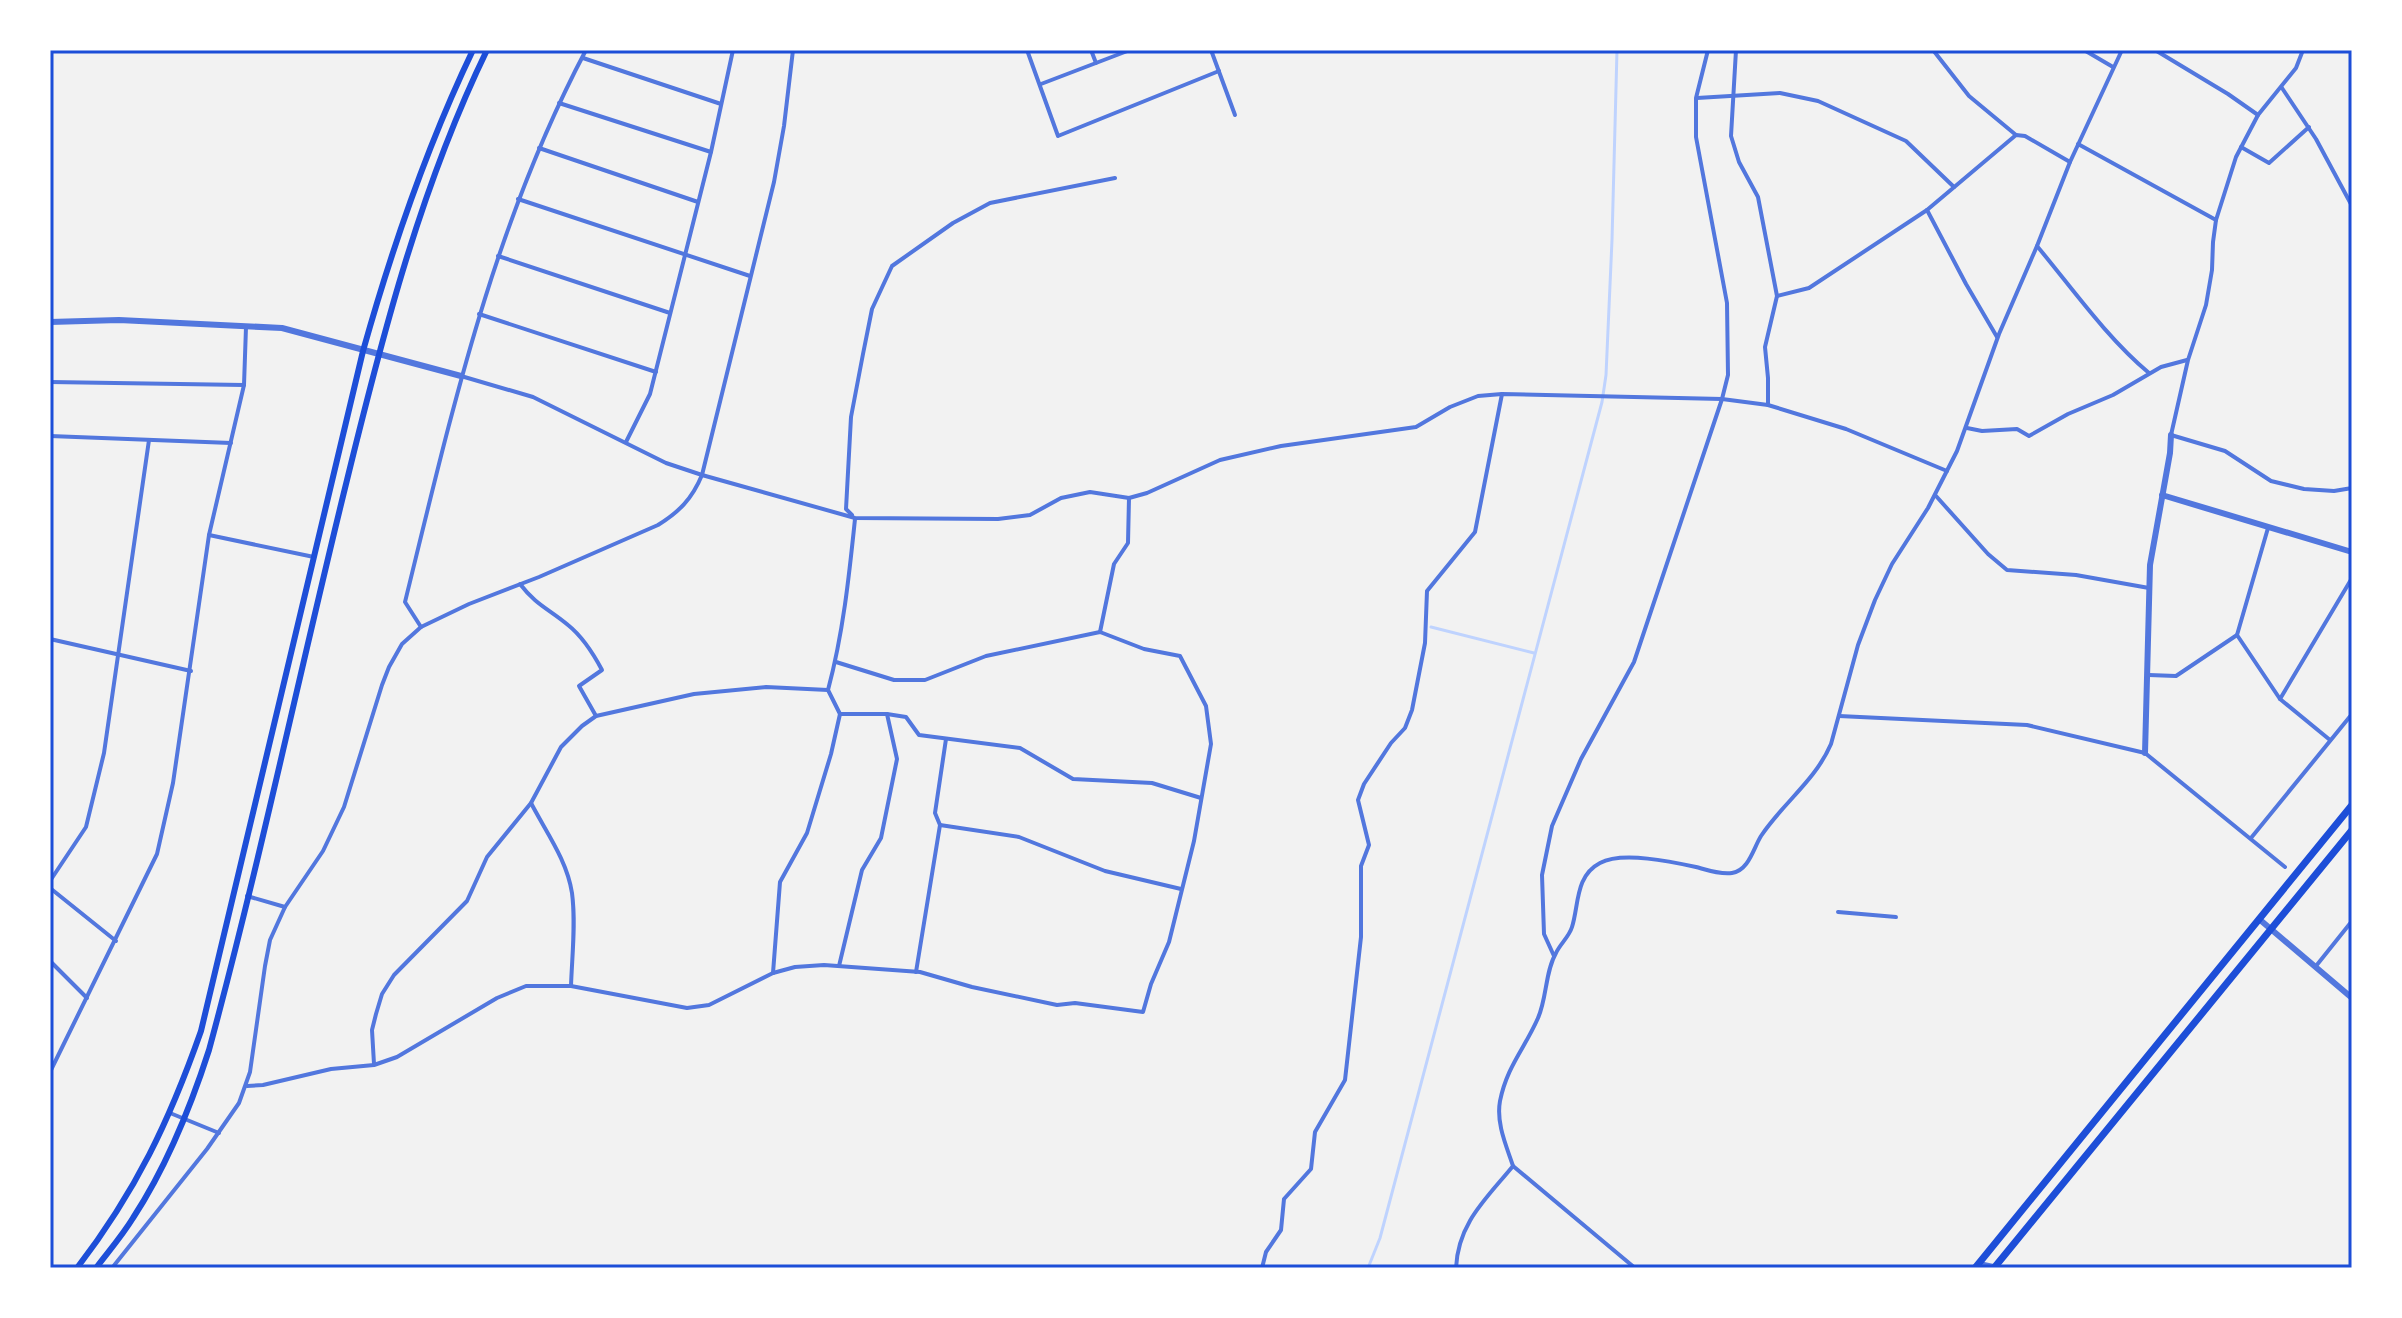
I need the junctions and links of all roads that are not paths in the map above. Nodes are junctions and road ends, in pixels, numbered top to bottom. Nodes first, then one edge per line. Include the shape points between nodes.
1 (473, 50) edge
2 (487, 50) edge
3 (586, 50) edge
4 (733, 50) edge
5 (793, 50) edge
6 (1027, 50) edge
7 (1091, 50) edge
8 (1130, 50) edge
9 (1211, 50) edge
10 (1708, 50) edge
11 (1736, 50) edge
12 (1933, 50) edge
13 (2084, 50) edge
14 (2122, 50) edge
15 (2155, 50) edge
16 (2303, 50) edge
17 (583, 57) junction
18 (1096, 63) junction
19 (2113, 68) junction
20 (1219, 71) junction
21 (1041, 84) junction
22 (2282, 88) junction
23 (1732, 96) junction
24 (1696, 98) junction
25 (559, 103) junction
26 (721, 104) junction
27 (1235, 115) dead end
28 (2258, 115) junction
29 (2309, 127) junction
30 (2016, 135) junction
31 (2078, 144) junction
32 (2241, 147) junction
33 (539, 148) junction
34 (711, 152) junction
35 (2070, 162) junction
36 (1115, 178) dead end
37 (1954, 187) junction
38 (518, 199) junction
39 (698, 202) junction
40 (2352, 206) edge
41 (1927, 210) junction
42 (2216, 220) junction
43 (2037, 246) junction
44 (684, 254) junction
45 (498, 256) junction
46 (750, 276) junction
47 (1777, 296) junction
48 (479, 313) junction
49 (670, 313) junction
50 (50, 322) edge
51 (246, 327) junction
52 (1997, 337) junction
53 (363, 351) junction
54 (378, 354) junction
55 (2188, 360) junction
56 (656, 372) junction
57 (2149, 373) junction
58 (461, 376) junction
59 (50, 382) edge
60 (244, 385) junction
61 (1502, 394) junction
62 (1722, 399) junction
63 (1768, 405) junction
64 (1967, 428) junction
65 (2171, 435) junction
66 (50, 436) edge
67 (149, 440) junction
68 (626, 442) junction
69 (231, 443) junction
70 (1947, 471) junction
71 (702, 475) junction
72 (2352, 488) edge
73 (1936, 495) junction
74 (2162, 495) junction
75 (1129, 498) junction
76 (855, 518) junction
77 (2268, 526) junction
78 (209, 535) junction
79 (2352, 552) edge
80 (314, 557) junction
81 (2352, 578) edge
82 (520, 584) junction
83 (2149, 588) junction
84 (421, 627) junction
85 (1100, 632) junction
86 (2237, 635) junction
87 (50, 639) edge
88 (117, 655) junction
89 (836, 662) junction
90 (191, 671) junction
91 (2149, 675) junction
92 (828, 690) junction
93 (2280, 699) junction
94 (840, 714) junction
95 (887, 714) junction
96 (2352, 714) edge
97 (596, 716) junction
98 (1839, 716) junction
99 (946, 739) junction
100 (2330, 741) junction
101 (2145, 753) junction
102 (1201, 798) junction
103 (531, 803) junction
104 (2352, 805) edge
105 (940, 825) junction
106 (2352, 830) edge
107 (2251, 838) junction
108 (2285, 867) dead end
109 (50, 881) edge
110 (50, 888) edge
111 (1181, 889) junction
112 (247, 896) junction
113 (285, 907) junction
114 (1838, 912) dead end
115 (1896, 917) dead end
116 (2259, 919) junction
117 (2352, 921) edge
118 (2270, 928) junction
119 (116, 941) junction
120 (1554, 956) junction
121 (50, 961) edge
122 (839, 966) junction
123 (2315, 967) junction
124 (916, 972) junction
125 (773, 973) junction
126 (571, 986) junction
127 (87, 998) junction
128 (2352, 998) edge
129 (374, 1065) junction
130 (50, 1072) edge
131 (247, 1086) junction
132 (170, 1113) junction
133 (185, 1118) junction
134 (219, 1133) junction
135 (1513, 1166) junction
136 (1978, 1267) edge
137 (1996, 1267) edge
138 (77, 1268) edge
139 (96, 1268) edge
140 (112, 1268) edge
141 (1262, 1268) edge
142 (1456, 1268) edge
143 (1635, 1268) edge

1 - 53 main road via 392,250
2 - 54 main road via 429,189
3 - 17 street
4 - 26 street
5 - 46 street via 779,154
6 - 21 street
7 - 18 street
8 - 18 street
9 - 20 street
10 - 24 street
11 - 23 street
12 - 30 street via 1969,96
13 - 19 street
14 - 19 street
15 - 28 street
16 - 22 street
17 - 25 street
17 - 26 street
18 - 21 street
19 - 31 street
20 - 21 street via 1058,136
20 - 27 street
22 - 28 street
22 - 29 street
23 - 24 street
23 - 37 street via 1780,93 1818,101 1906,141
23 - 47 street via 1731,136 1758,197
24 - 62 street via 1696,137 1727,303 1728,375
25 - 33 street
25 - 34 street
26 - 34 street
28 - 32 street
29 - 32 street via 2269,163
29 - 40 street
30 - 35 street
30 - 37 street
31 - 35 street
31 - 42 street
32 - 42 street
33 - 38 street
33 - 39 street
34 - 39 street
35 - 43 street
36 - 76 street via 990,203 892,266 872,309 851,417 846,509
37 - 41 street
38 - 44 street
38 - 45 street
39 - 44 street
41 - 47 street via 1809,288
41 - 52 street
42 - 55 street via 2206,303
43 - 52 street
43 - 57 street
44 - 46 street
44 - 49 street
45 - 48 street
45 - 49 street
46 - 71 street
47 - 63 street via 1765,347
48 - 56 street
48 - 58 street
49 - 56 street
50 - 51 street
51 - 53 street via 282,328
51 - 60 street
52 - 64 street
53 - 54 street
53 - 80 main road
54 - 58 street
54 - 112 main road
55 - 57 street
55 - 65 street
56 - 68 street
57 - 64 street via 2029,436 2017,429
58 - 68 street via 533,397
58 - 84 street via 405,602
59 - 60 street
60 - 69 street
61 - 62 street
61 - 75 street via 1478,396 1416,427 1220,460
61 - 141 street via 1475,532 1427,591 1425,643 1412,710 1358,800 1369,845 1361,866 1361,937 1345,1080 1315,1132 1311,1169 1284,1199 1281,1230
62 - 63 street
62 - 120 street via 1634,662 1581,759 1552,826 1542,875 1544,934
63 - 70 street via 1846,429
64 - 70 street
65 - 72 street via 2225,451 2271,481 2304,489
65 - 74 street
66 - 67 street
67 - 69 street
67 - 88 street
68 - 71 street
69 - 78 street
70 - 73 street
71 - 76 street
71 - 82 street via 688,502 658,525
73 - 83 street via 2007,570
73 - 98 street via 1875,600
74 - 77 street
74 - 83 street
75 - 76 street via 1090,492 1061,498 1030,515 998,519
75 - 85 street via 1128,543 1114,564
76 - 89 street
77 - 79 street
77 - 86 street
78 - 80 street
78 - 90 street
80 - 132 main road via 201,1031
81 - 93 street
82 - 84 street
82 - 97 street via 592,651 602,670 579,686
83 - 91 street
84 - 113 street via 402,644 389,667 344,807 323,851
85 - 89 street via 986,656 925,680 894,680
85 - 102 street via 1180,656 1206,706 1210,726
86 - 91 street via 2176,676
86 - 93 street
87 - 88 street
88 - 90 street
88 - 109 street via 104,753 86,827
89 - 92 street
90 - 119 street via 157,854
91 - 101 street
92 - 94 street
92 - 97 street via 766,687 694,694
93 - 100 street
94 - 95 street
94 - 125 street via 807,833 780,882
95 - 99 street via 906,717 919,735
95 - 122 street via 897,759 881,838 862,870
96 - 100 street
97 - 103 street via 561,747
98 - 101 street via 2027,725
98 - 120 street via 1814,775 1769,826 1739,871 1724,874 1654,859 1599,863 1583,880 1571,930
99 - 102 street via 1020,748 1073,779 1152,783
99 - 105 street via 935,813
100 - 107 street
101 - 107 street
102 - 111 street
103 - 126 street via 572,892
103 - 129 street via 487,857 467,901 382,994 374,1022
104 - 116 main road
105 - 111 street via 1019,837 1105,871
105 - 124 street
106 - 118 main road
107 - 108 street
110 - 119 street
111 - 124 street via 1169,942 1143,1012 1057,1005
112 - 113 street
112 - 133 main road via 209,1050
113 - 131 street via 270,940
114 - 115 street
116 - 118 street
116 - 136 main road
117 - 123 street
118 - 123 street
118 - 137 main road
119 - 127 street
120 - 135 street via 1538,1017 1512,1063 1500,1103 1501,1133
121 - 127 street
122 - 124 street
122 - 125 street
123 - 128 street
125 - 126 street via 709,1005 687,1008
126 - 129 street via 526,986
127 - 130 street
129 - 131 street
131 - 134 street
132 - 133 street
132 - 138 main road via 137,1180
133 - 134 street
133 - 139 main road via 145,1198
134 - 140 street
135 - 142 street via 1464,1227
135 - 143 street
136 - 137 street

